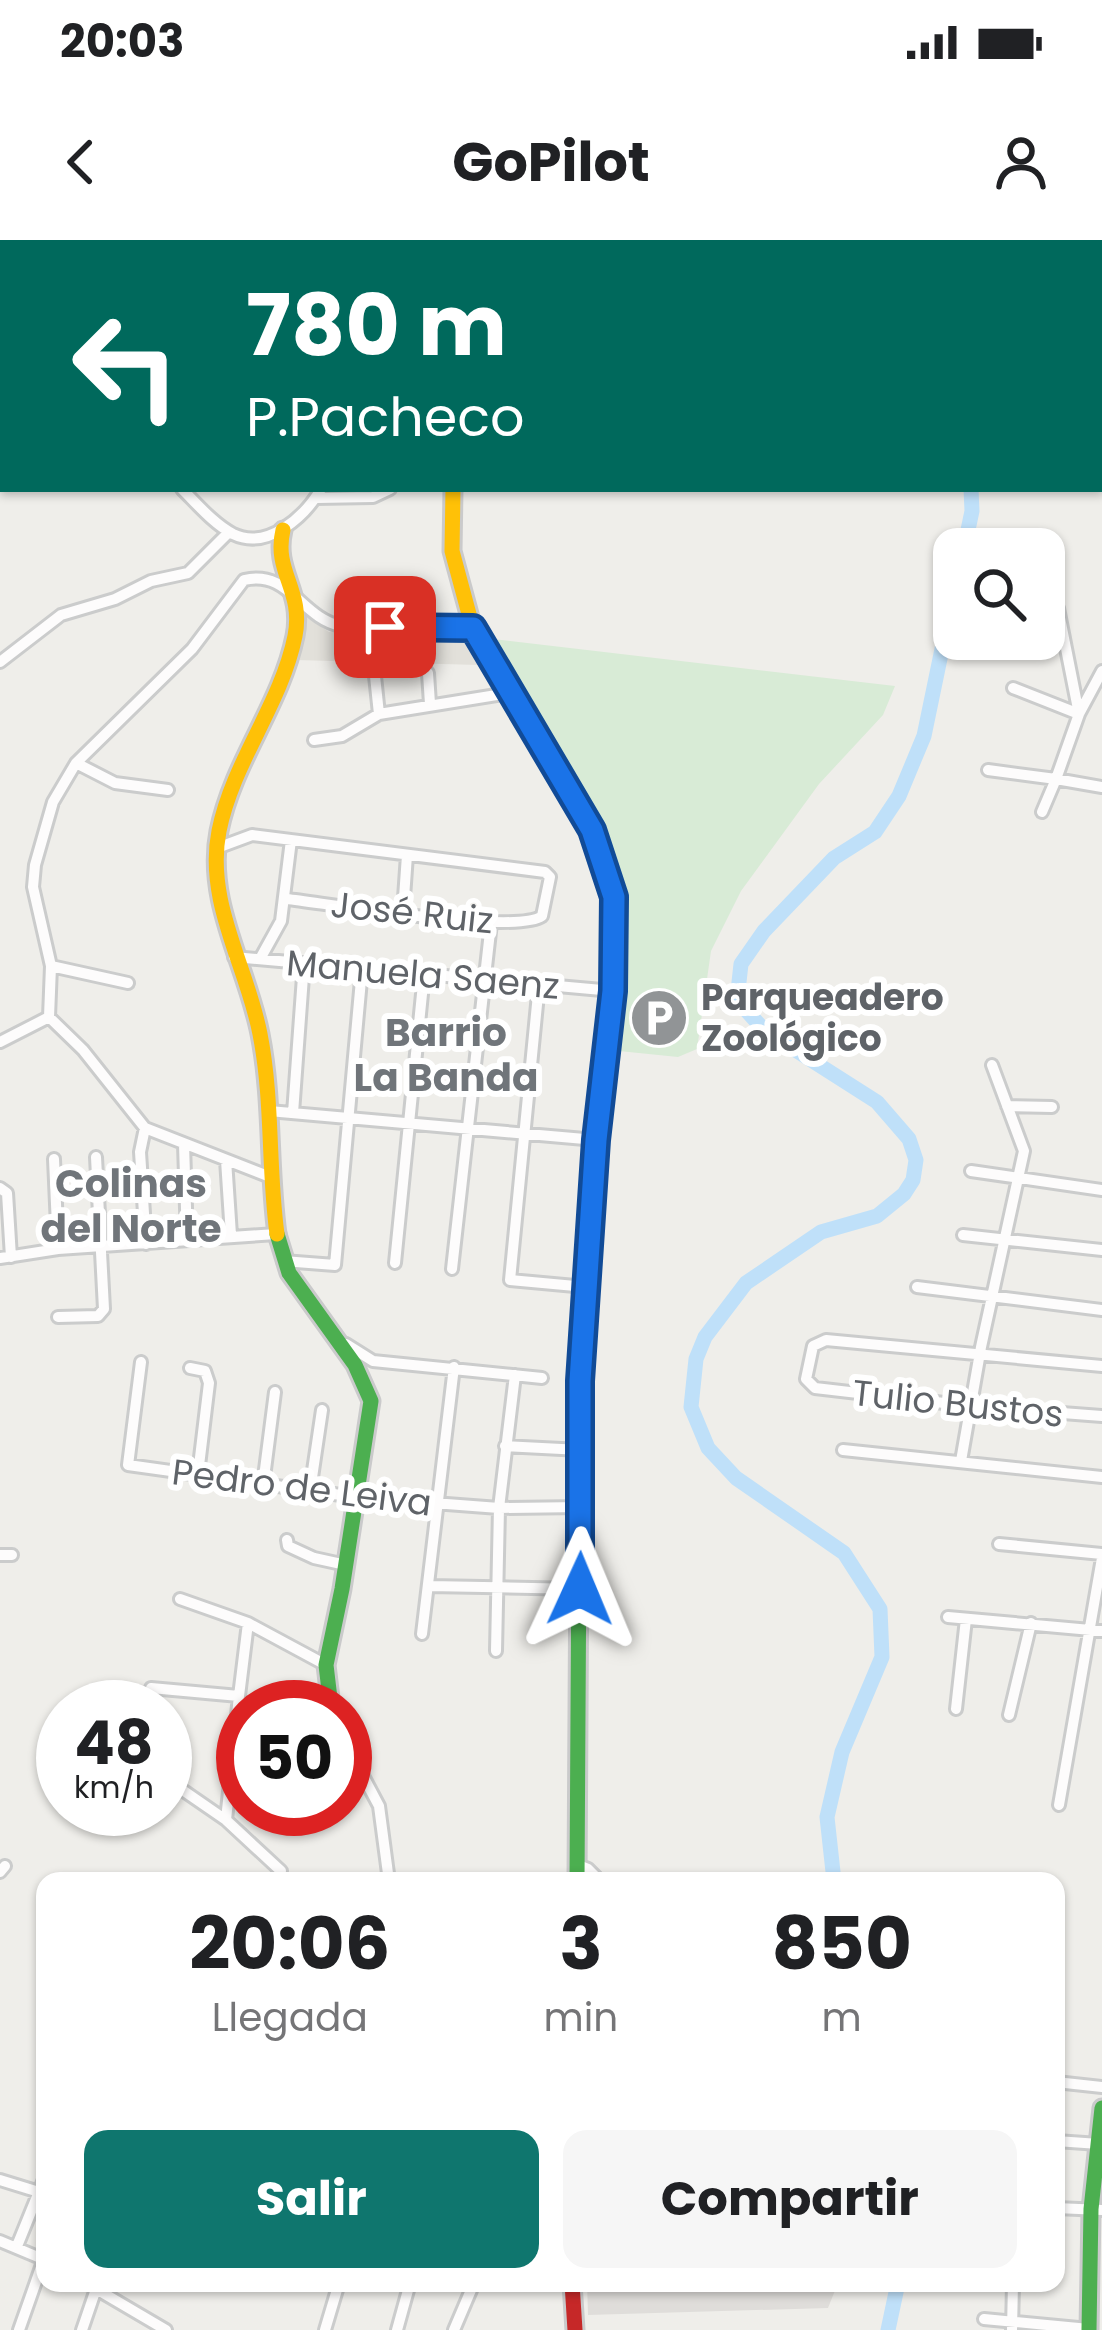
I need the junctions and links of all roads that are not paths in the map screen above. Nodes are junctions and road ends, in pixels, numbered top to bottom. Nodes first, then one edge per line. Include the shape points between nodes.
1 (185, 492) edge
2 (384, 492) edge
3 (453, 492) edge
4 (318, 494) edge
5 (284, 530) junction
6 (229, 532) junction
7 (297, 598) junction
8 (473, 628) junction
9 (1065, 648) edge
10 (0, 662) edge
11 (1102, 671) edge
12 (428, 673) dead end
13 (375, 676) dead end
14 (1013, 688) dead end
15 (509, 693) junction
16 (430, 704) junction
17 (380, 714) junction
18 (1079, 714) junction
19 (314, 740) dead end
20 (76, 764) junction
21 (988, 770) dead end
22 (1056, 779) junction
23 (1102, 788) edge
24 (168, 790) dead end
25 (1042, 812) dead end
26 (291, 840) junction
27 (217, 848) junction
28 (407, 855) junction
29 (286, 899) junction
30 (403, 912) junction
31 (491, 922) junction
32 (234, 957) junction
33 (260, 959) junction
34 (304, 963) junction
35 (51, 965) junction
36 (362, 968) junction
37 (424, 974) junction
38 (484, 979) junction
39 (128, 983) dead end
40 (539, 984) junction
41 (613, 991) junction
42 (49, 1017) junction
43 (0, 1042) edge
44 (992, 1065) dead end
45 (1007, 1106) junction
46 (1052, 1107) dead end
47 (269, 1111) junction
48 (292, 1113) junction
49 (348, 1118) junction
50 (410, 1124) junction
51 (145, 1128) junction
52 (467, 1129) junction
53 (524, 1134) junction
54 (596, 1140) junction
55 (184, 1144) junction
56 (96, 1157) dead end
57 (54, 1159) dead end
58 (226, 1160) junction
59 (971, 1171) dead end
60 (273, 1178) junction
61 (1018, 1179) junction
62 (0, 1188) edge
63 (1102, 1190) edge
64 (276, 1234) junction
65 (231, 1235) junction
66 (963, 1235) dead end
67 (1006, 1238) junction
68 (187, 1240) junction
69 (146, 1244) junction
70 (102, 1247) junction
71 (58, 1249) junction
72 (1102, 1250) edge
73 (6, 1257) edge
74 (283, 1261) junction
75 (395, 1263) dead end
76 (452, 1269) dead end
77 (586, 1287) junction
78 (917, 1287) dead end
79 (992, 1297) junction
80 (1102, 1310) edge
81 (58, 1317) dead end
82 (328, 1332) junction
83 (980, 1355) junction
84 (141, 1362) dead end
85 (1102, 1366) edge
86 (454, 1367) junction
87 (190, 1368) dead end
88 (514, 1375) junction
89 (542, 1378) dead end
90 (275, 1392) dead end
91 (970, 1406) junction
92 (322, 1410) dead end
93 (1102, 1416) edge
94 (505, 1446) junction
95 (581, 1450) junction
96 (843, 1450) dead end
97 (961, 1461) junction
98 (198, 1474) junction
99 (1102, 1477) edge
100 (263, 1485) junction
101 (310, 1491) junction
102 (356, 1497) junction
103 (439, 1504) junction
104 (582, 1507) junction
105 (499, 1508) junction
106 (287, 1540) dead end
107 (999, 1544) dead end
108 (1102, 1556) edge
109 (346, 1565) junction
110 (429, 1586) junction
111 (499, 1589) junction
112 (580, 1589) junction
113 (180, 1599) dead end
114 (948, 1617) dead end
115 (966, 1619) junction
116 (248, 1623) junction
117 (1031, 1623) junction
118 (1097, 1630) edge
119 (422, 1634) dead end
120 (496, 1651) dead end
121 (326, 1665) junction
122 (241, 1680) edge
123 (328, 1680) edge
124 (956, 1709) dead end
125 (1010, 1715) dead end
126 (372, 1793) edge
127 (1059, 1805) dead end
128 (243, 1836) edge
129 (281, 1871) dead end
130 (388, 1872) edge
131 (578, 1872) edge
132 (1065, 2084) edge
133 (1102, 2087) edge
134 (1102, 2108) edge
135 (1065, 2142) edge
136 (1099, 2144) junction
137 (0, 2180) edge
138 (36, 2191) edge
139 (36, 2199) edge
140 (1065, 2208) edge
141 (1096, 2210) edge
142 (0, 2241) edge
143 (17, 2246) junction
144 (36, 2254) edge
145 (1096, 2264) edge
146 (36, 2281) edge
147 (90, 2292) edge
148 (100, 2292) edge
149 (336, 2292) edge
150 (408, 2292) edge
151 (470, 2292) edge
152 (573, 2292) edge
153 (1013, 2292) edge
154 (984, 2319) dead end
155 (147, 2324) edge
156 (1012, 2326) edge
157 (1089, 2329) edge
158 (19, 2330) edge
159 (82, 2330) edge
160 (166, 2330) edge
161 (325, 2330) edge
162 (398, 2330) edge
163 (454, 2330) edge
164 (575, 2330) edge

1 - 6 street
2 - 4 street
3 - 8 main road via 452,550
4 - 5 street
5 - 6 street
5 - 7 main road via 281,566
6 - 10 street via 188,573 61,615
7 - 8 street via 340,626
7 - 20 street via 268,578 244,580 192,649
7 - 27 main road via 290,656 227,800
8 - 15 main road
9 - 18 street
11 - 18 street
12 - 16 street
13 - 17 street
14 - 18 street
15 - 16 street
15 - 41 main road via 607,866
16 - 17 street
17 - 19 street via 342,736
18 - 22 street
20 - 24 street via 115,783
20 - 35 street via 53,802 35,866
21 - 22 street
22 - 23 street
22 - 25 street
26 - 27 street via 253,835
26 - 28 street
26 - 29 street
27 - 32 main road via 218,901
28 - 30 street
28 - 31 street, José Ruiz via 548,874 542,916
29 - 30 street, José Ruiz
29 - 33 street
30 - 31 street, José Ruiz
31 - 38 street
32 - 33 street, Manuela Saenz
32 - 47 main road via 259,1031
33 - 34 street, Manuela Saenz
34 - 36 street, Manuela Saenz
34 - 48 street
35 - 39 street
35 - 42 street
36 - 37 street, Manuela Saenz
36 - 49 street
37 - 38 street, Manuela Saenz
37 - 50 street
38 - 40 street, Manuela Saenz
38 - 52 street
40 - 41 street, Manuela Saenz
40 - 53 street
41 - 54 main road
42 - 43 street
42 - 51 street
44 - 45 street
45 - 46 street
45 - 61 street via 1024,1151
47 - 48 street
47 - 60 main road
48 - 49 street
49 - 50 street
49 - 74 street via 335,1265
50 - 52 street
50 - 75 street
51 - 55 street
51 - 69 street
52 - 53 street
52 - 76 street
53 - 54 street
53 - 77 street via 510,1280
54 - 77 main road
55 - 58 street
55 - 68 street
56 - 70 street
57 - 71 street
58 - 60 street
58 - 65 street
59 - 61 street
60 - 64 main road
61 - 63 street
61 - 67 street
62 - 73 street via 7,1192
64 - 65 street
64 - 74 main road
65 - 68 street
66 - 67 street
67 - 72 street
67 - 79 street
68 - 69 street
69 - 70 street
70 - 71 street
70 - 81 street via 102,1312
71 - 73 street
74 - 82 main road
77 - 95 main road
78 - 79 street
79 - 80 street
79 - 83 street
82 - 86 street via 373,1361
82 - 102 main road via 369,1389
83 - 85 street
83 - 91 street
83 - 91 street, Tulio Bustos via 817,1341 806,1368 814,1388
84 - 98 street, Pedro de Leiva via 128,1465
86 - 88 street
86 - 103 street
87 - 98 street via 205,1371 209,1383
88 - 89 street
88 - 94 street
90 - 100 street
91 - 93 street, Tulio Bustos
91 - 97 street
92 - 101 street
94 - 95 street
94 - 105 street
95 - 104 main road
96 - 97 street
97 - 99 street
98 - 100 street, Pedro de Leiva
100 - 101 street, Pedro de Leiva
101 - 102 street, Pedro de Leiva
102 - 103 street, Pedro de Leiva
102 - 109 main road
103 - 105 street, Pedro de Leiva
103 - 110 street
104 - 105 street, Pedro de Leiva
104 - 112 main road
105 - 111 street
106 - 109 street via 299,1552
107 - 108 street
108 - 118 street
109 - 121 main road
110 - 111 street
110 - 119 street
111 - 112 street
111 - 120 street
112 - 131 main road
113 - 116 street
114 - 115 street
115 - 117 street
115 - 124 street
116 - 121 street
116 - 122 street
117 - 118 street
117 - 125 street
118 - 127 street
121 - 123 main road
126 - 130 street
128 - 129 street
132 - 133 street
134 - 136 main road
135 - 136 street
136 - 141 main road
137 - 138 street
139 - 143 street
140 - 141 street
141 - 145 main road
142 - 143 street
143 - 144 street
145 - 157 main road
146 - 158 street
147 - 159 street
148 - 155 street
149 - 161 street
150 - 162 street
151 - 163 street
152 - 164 main road
153 - 156 street
154 - 156 street
155 - 160 street
156 - 157 street

